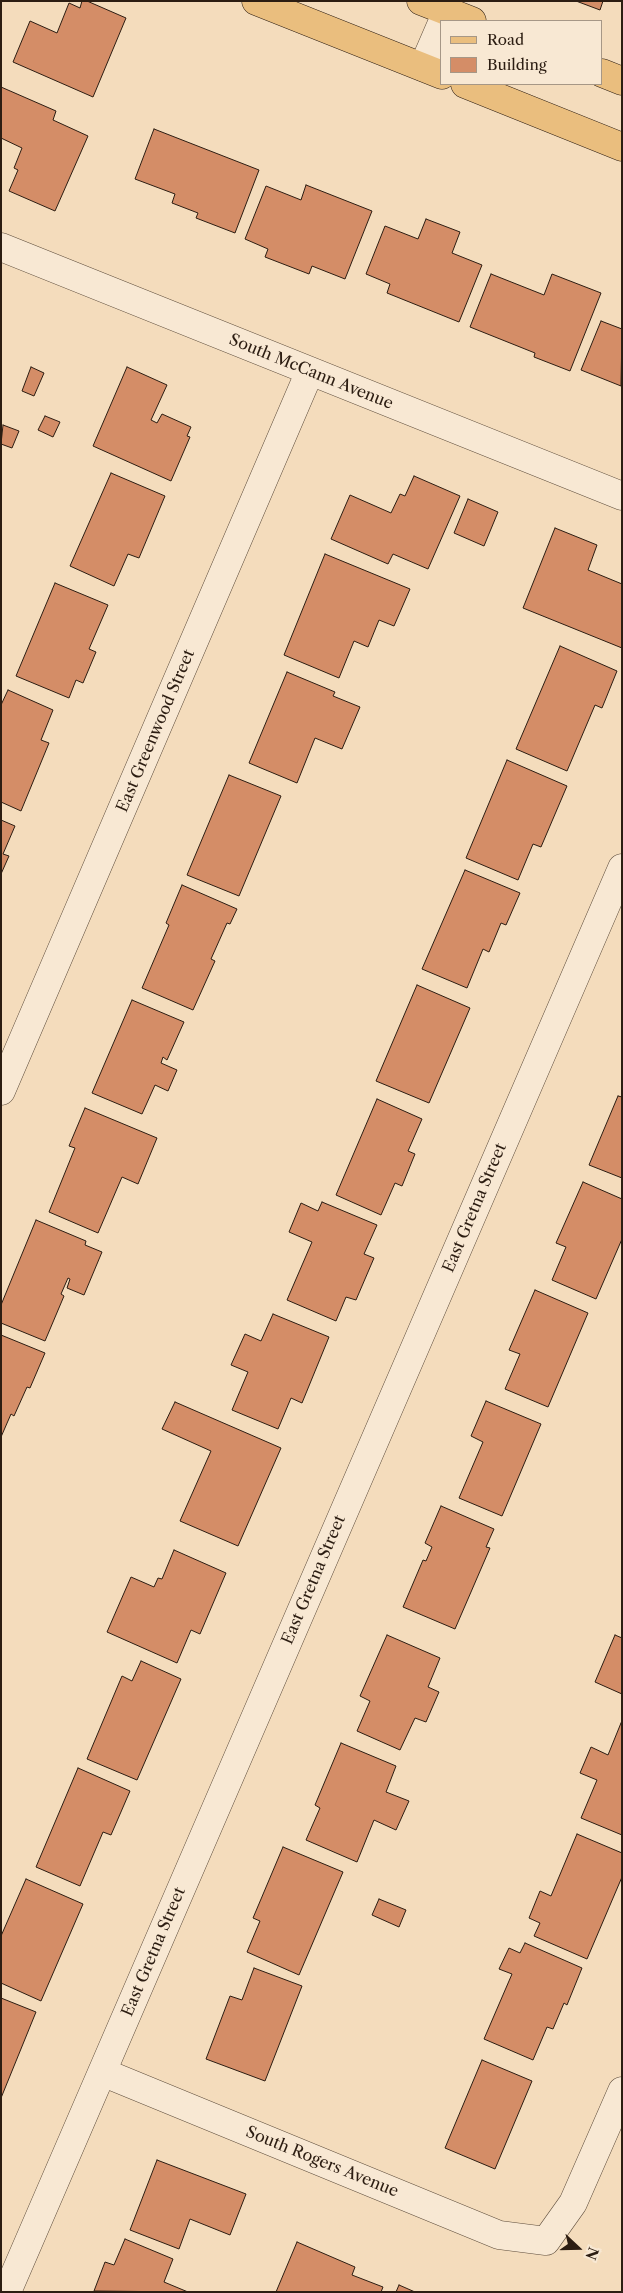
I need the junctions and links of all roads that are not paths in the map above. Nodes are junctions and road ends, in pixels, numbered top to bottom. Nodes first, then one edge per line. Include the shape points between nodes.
1 (256, 1) edge
2 (422, 1) edge
3 (445, 14) edge
4 (468, 20) edge
5 (440, 36) edge
6 (432, 71) edge
7 (603, 73) edge
8 (622, 81) edge
9 (467, 85) edge
10 (622, 147) edge
11 (1, 247) edge
12 (310, 371) junction
13 (622, 496) edge
14 (622, 868) edge
15 (1, 1091) edge
16 (102, 2072) junction
17 (622, 2091) edge
18 (7, 2292) edge

1 - 6 main road
2 - 3 main road
3 - 4 main road
5 - 6 street
7 - 8 main road
9 - 10 main road
11 - 12 street, South McCann Avenue
12 - 13 street, South McCann Avenue
12 - 15 street, East Greenwood Street
14 - 16 street, East Gretna Street
16 - 17 street, South Rogers Avenue via 499,2235 546,2241 573,2203
16 - 18 street, East Gretna Street

